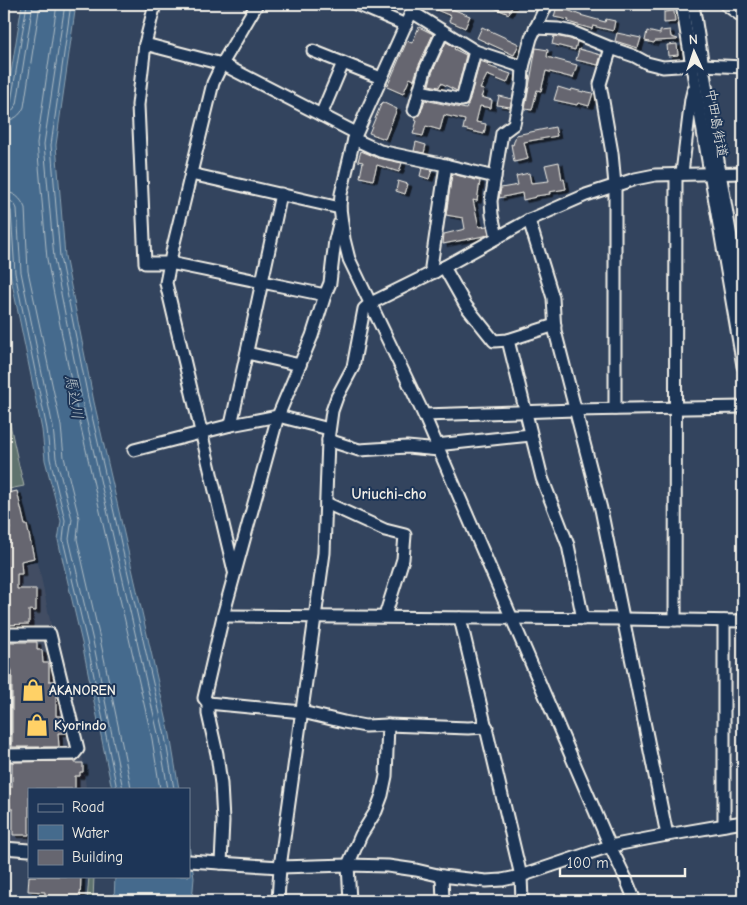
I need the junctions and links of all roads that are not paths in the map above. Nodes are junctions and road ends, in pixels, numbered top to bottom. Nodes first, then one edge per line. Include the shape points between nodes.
1 (156, 4) edge
2 (257, 4) edge
3 (356, 4) edge
4 (547, 4) edge
5 (682, 4) edge
6 (726, 4) edge
7 (695, 6) edge
8 (414, 8) edge
9 (743, 17) edge
10 (406, 25) junction
11 (536, 28) junction
12 (443, 31) junction
13 (144, 44) junction
14 (611, 48) junction
15 (313, 50) dead end
16 (475, 51) junction
17 (343, 63) junction
18 (222, 64) junction
19 (698, 65) junction
20 (523, 67) junction
21 (743, 67) edge
22 (381, 78) junction
23 (695, 86) junction
24 (420, 90) junction
25 (414, 110) dead end
26 (321, 115) junction
27 (355, 136) junction
28 (446, 165) junction
29 (715, 173) junction
30 (743, 173) edge
31 (191, 174) junction
32 (679, 174) junction
33 (495, 177) junction
34 (615, 185) junction
35 (281, 194) junction
36 (340, 212) junction
37 (529, 220) junction
38 (497, 237) junction
39 (170, 263) junction
40 (440, 270) junction
41 (262, 283) junction
42 (325, 295) junction
43 (371, 303) junction
44 (743, 307) edge
45 (554, 324) junction
46 (508, 340) junction
47 (246, 353) junction
48 (300, 365) junction
49 (743, 366) edge
50 (743, 407) edge
51 (615, 409) junction
52 (676, 409) junction
53 (575, 410) junction
54 (526, 412) junction
55 (424, 415) junction
56 (278, 416) junction
57 (231, 425) junction
58 (200, 433) junction
59 (329, 434) junction
60 (531, 435) junction
61 (438, 448) junction
62 (134, 450) dead end
63 (326, 503) junction
64 (234, 573) junction
65 (223, 616) junction
66 (385, 616) junction
67 (315, 617) junction
68 (460, 618) junction
69 (512, 618) junction
70 (583, 619) junction
71 (624, 619) junction
72 (675, 620) junction
73 (724, 621) junction
74 (743, 621) edge
75 (4, 634) edge
76 (4, 671) edge
77 (208, 703) junction
78 (302, 712) junction
79 (388, 725) junction
80 (487, 728) junction
81 (4, 755) edge
82 (743, 822) edge
83 (724, 825) junction
84 (667, 835) junction
85 (610, 846) junction
86 (4, 848) edge
87 (28, 850) edge
88 (190, 861) edge
89 (221, 863) junction
90 (348, 865) junction
91 (280, 867) junction
92 (442, 876) junction
93 (521, 876) junction
94 (278, 901) edge
95 (350, 901) edge
96 (444, 901) edge
97 (522, 901) edge
98 (635, 901) edge

1 - 13 street
2 - 18 street
3 - 10 street
4 - 11 street
5 - 19 street, 中田島街道
6 - 9 street
7 - 19 street
8 - 10 street
8 - 12 street
10 - 22 street
11 - 14 street via 572,32
11 - 20 street
12 - 16 street
12 - 24 street via 425,70
13 - 18 street
13 - 39 street via 138,105 145,263
14 - 19 street via 647,64 664,67
14 - 34 street via 600,84
15 - 17 street
16 - 20 street
16 - 24 street via 462,100
17 - 22 street
17 - 26 street
18 - 26 street
18 - 31 street via 213,83
19 - 21 street
19 - 23 street, 中田島街道
19 - 29 street
20 - 33 street via 514,124 502,133
22 - 27 street
23 - 29 street, 中田島街道
23 - 32 street
24 - 25 street
26 - 27 street
27 - 28 street via 380,151
27 - 36 street via 341,194
28 - 33 street
28 - 40 street via 431,267
29 - 30 street
29 - 32 street
29 - 44 street
29 - 49 street, 中田島街道
31 - 35 street
31 - 39 street
32 - 34 street via 648,176
32 - 52 street
33 - 38 street via 492,215
34 - 37 street
34 - 51 street
35 - 36 street
35 - 41 street
36 - 42 street via 330,283
36 - 43 street via 350,259
37 - 38 street
37 - 45 street via 553,298
38 - 40 street
39 - 41 street
39 - 58 street via 166,283
40 - 43 street
40 - 46 street via 494,341
41 - 42 street
41 - 47 street
42 - 48 street
43 - 55 street
43 - 59 street via 364,310 352,367 332,411
45 - 46 street
45 - 53 street
46 - 54 street
47 - 48 street
47 - 57 street
48 - 56 street
50 - 52 street
51 - 52 street
51 - 53 street
52 - 72 street
53 - 54 street
53 - 71 street
54 - 55 street
54 - 60 street
55 - 61 street
56 - 57 street
56 - 59 street
56 - 64 street
57 - 58 street
58 - 62 street
58 - 64 street
59 - 61 street via 359,450
59 - 63 street
60 - 61 street
60 - 70 street via 542,478 568,545
61 - 69 street
63 - 66 street via 385,530 405,535 403,558
63 - 67 street via 324,553
64 - 65 street
65 - 67 street
65 - 77 street via 204,698
66 - 67 street
66 - 68 street
67 - 78 street
68 - 69 street
68 - 80 street
69 - 70 street
69 - 85 street
70 - 71 street
71 - 72 street
71 - 84 street
72 - 73 street
73 - 74 street
73 - 83 street
75 - 81 street via 50,634 78,749 74,754
76 - 81 street
77 - 78 street
77 - 89 street via 221,784
78 - 79 street via 365,726
78 - 91 street
79 - 80 street
79 - 90 street via 382,795
80 - 93 street
82 - 83 street
83 - 84 street
84 - 85 street
85 - 93 street
85 - 98 street
86 - 87 street
88 - 89 street
89 - 91 street
90 - 91 street
90 - 92 street via 388,866
90 - 95 street
91 - 94 street
92 - 93 street via 486,881
92 - 96 street
93 - 97 street

